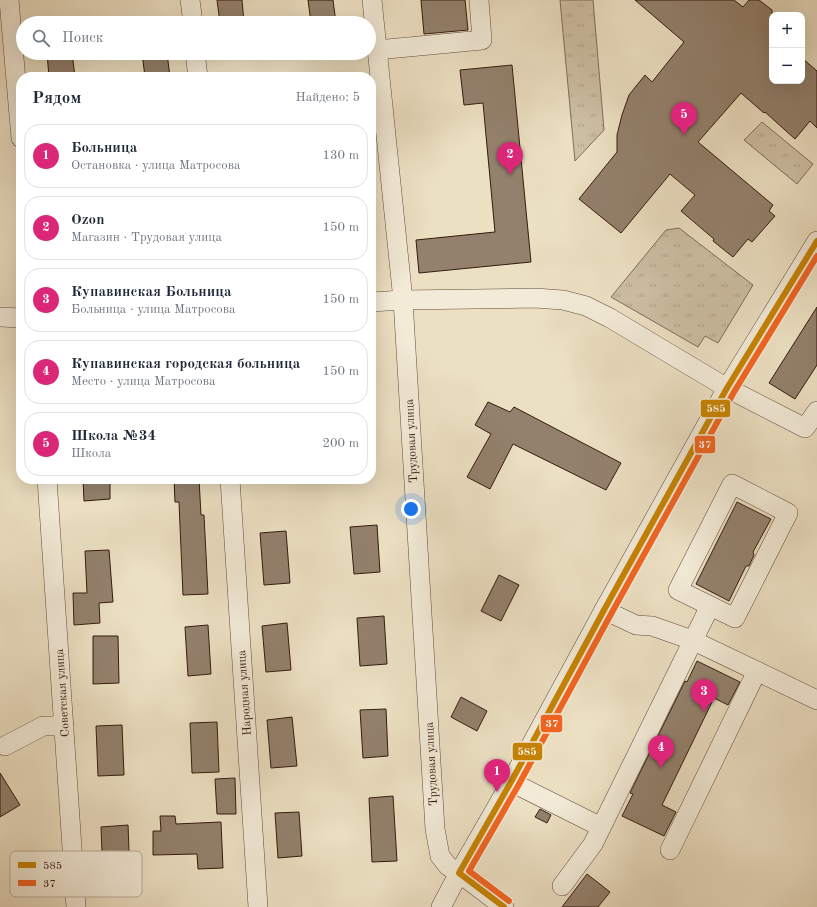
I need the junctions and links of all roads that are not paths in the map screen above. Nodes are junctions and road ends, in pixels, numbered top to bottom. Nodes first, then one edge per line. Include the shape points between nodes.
1 (9, 0) edge
2 (190, 0) edge
3 (372, 0) edge
4 (479, 0) edge
5 (192, 16) edge
6 (374, 16) edge
7 (376, 40) edge
8 (377, 50) junction
9 (197, 60) edge
10 (198, 72) edge
11 (16, 80) edge
12 (817, 241) edge
13 (403, 300) junction
14 (376, 302) edge
15 (0, 317) edge
16 (16, 318) edge
17 (727, 388) junction
18 (817, 411) edge
19 (47, 484) edge
20 (230, 484) edge
21 (710, 606) junction
22 (604, 610) junction
23 (692, 640) junction
24 (757, 671) junction
25 (817, 700) edge
26 (64, 726) junction
27 (5, 746) dead end
28 (511, 782) junction
29 (601, 827) junction
30 (670, 850) dead end
31 (72, 851) edge
32 (459, 873) junction
33 (562, 886) dead end
34 (75, 897) edge
35 (76, 907) edge
36 (258, 907) edge
37 (437, 907) edge
38 (504, 907) edge

1 - 11 street
2 - 5 street
3 - 6 street, Трудовая улица
4 - 8 street via 482,40
7 - 8 street, Трудовая улица
8 - 13 street, Трудовая улица
9 - 10 street
12 - 17 street
13 - 14 street
13 - 17 street via 535,298 579,304 610,318
13 - 32 street, Трудовая улица via 435,829 440,856 448,866
15 - 16 street
17 - 18 street via 805,428
17 - 22 street
19 - 26 street, Советская улица
20 - 36 street, Народная улица
21 - 21 street via 678,590 732,484 788,513 735,618
21 - 23 street
22 - 23 street via 636,625 652,626
22 - 28 street
23 - 24 street
23 - 29 street
24 - 25 street
24 - 30 street
26 - 27 street via 43,726
26 - 31 street, Советская улица
28 - 29 street
28 - 32 street
29 - 33 street via 593,844
32 - 37 street
32 - 38 street, Трудовая улица
34 - 35 street, Советская улица

